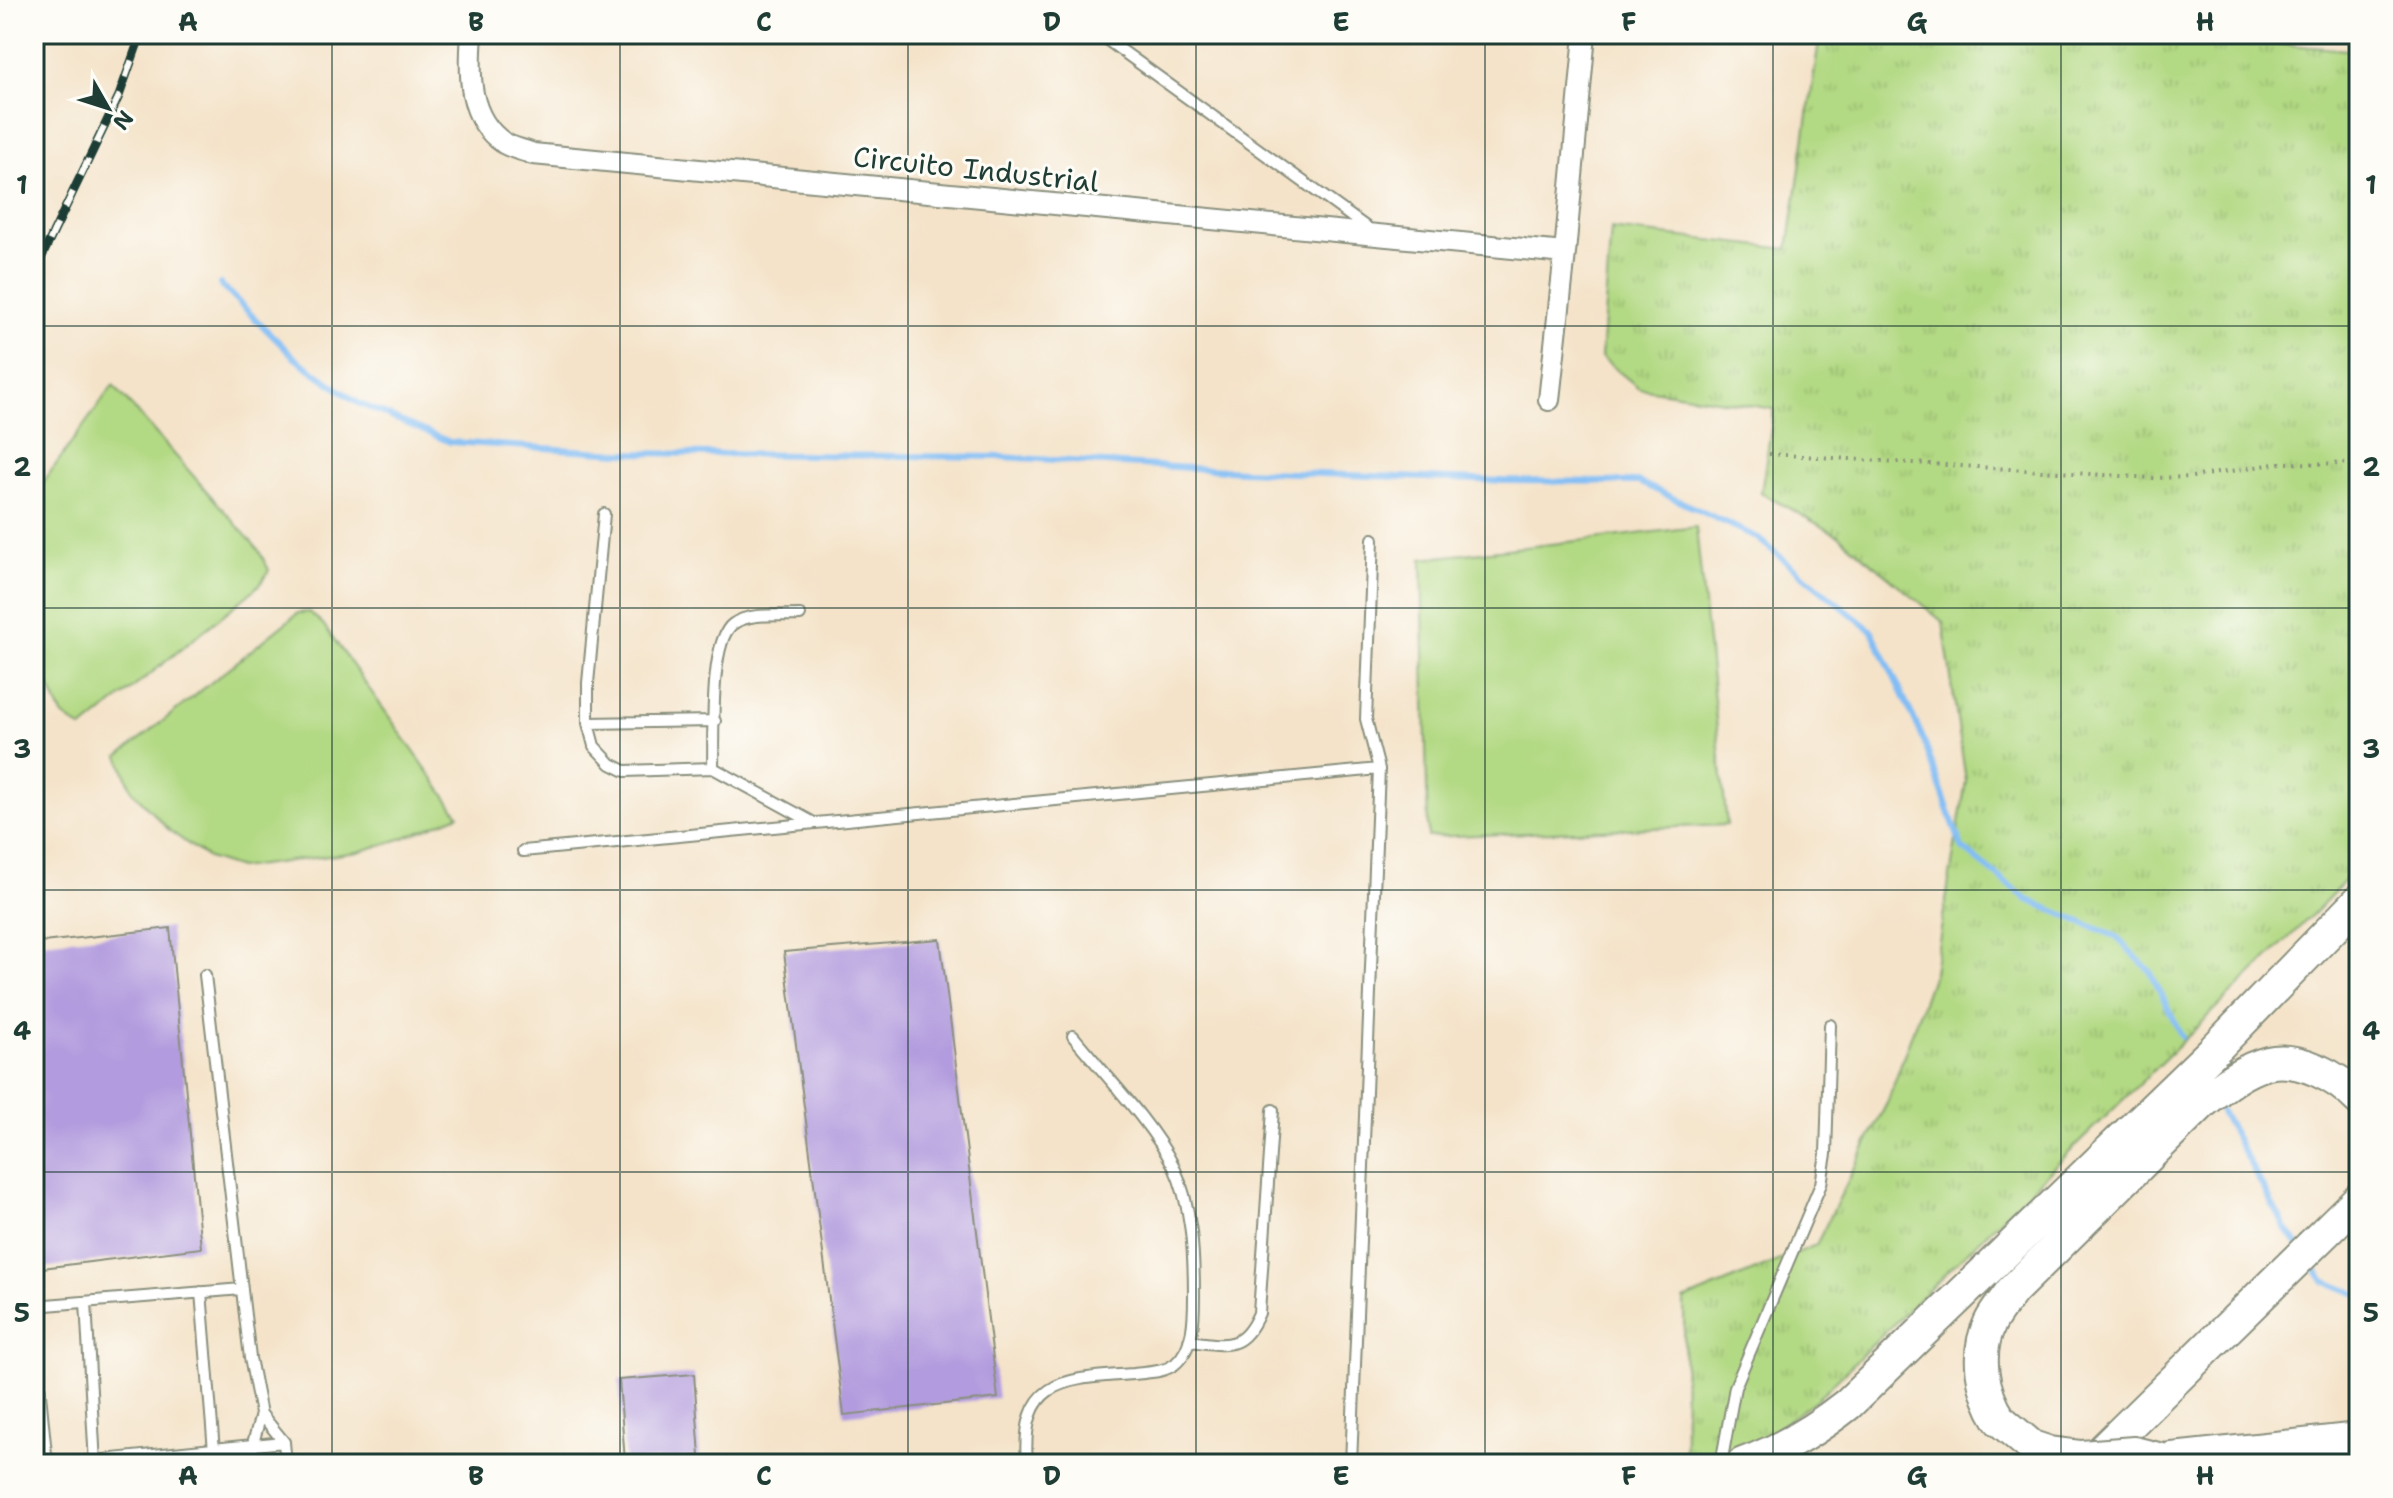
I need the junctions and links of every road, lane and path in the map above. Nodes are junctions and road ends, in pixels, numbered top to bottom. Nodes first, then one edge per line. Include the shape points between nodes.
1 (472, 34) edge
2 (1099, 34) edge
3 (1585, 34) edge
4 (1379, 236) junction
5 (1565, 253) junction
6 (1549, 400) dead end
7 (1769, 454) dead end
8 (2359, 464) edge
9 (604, 514) dead end
10 (1373, 539) dead end
11 (800, 615) dead end
12 (715, 721) junction
13 (588, 723) junction
14 (713, 768) junction
15 (1379, 769) junction
16 (814, 823) junction
17 (523, 851) dead end
18 (2359, 901) edge
19 (205, 975) dead end
20 (1830, 1025) dead end
21 (1073, 1036) dead end
22 (2359, 1099) edge
23 (1273, 1110) dead end
24 (2359, 1199) edge
25 (242, 1289) junction
26 (201, 1292) junction
27 (86, 1302) junction
28 (34, 1306) edge
29 (34, 1334) edge
30 (1189, 1341) junction
31 (261, 1414) junction
32 (2359, 1439) edge
33 (284, 1442) junction
34 (252, 1447) junction
35 (214, 1451) junction
36 (2162, 1460) junction
37 (95, 1463) edge
38 (47, 1464) edge
39 (63, 1464) edge
40 (254, 1464) edge
41 (286, 1464) edge
42 (1027, 1464) edge
43 (1351, 1464) edge
44 (1721, 1464) edge
45 (1743, 1464) edge
46 (2089, 1464) edge
47 (2123, 1464) edge

1 - 4 street, Circuito Industrial via 471,95 484,123 505,144 533,154
2 - 4 lane
3 - 5 street
4 - 5 street, Circuito Industrial
5 - 6 street
7 - 8 path via 2153,478 2281,463
9 - 13 lane
10 - 15 lane via 1366,719
11 - 12 lane via 757,617 734,623 725,633 716,661
12 - 13 lane
12 - 14 lane
13 - 14 lane via 594,746 625,771
14 - 16 lane
15 - 16 lane
15 - 43 lane
16 - 17 lane
18 - 45 main road via 2212,1052 1870,1384 1812,1432
19 - 25 lane
20 - 44 lane via 1821,1184 1735,1387
21 - 30 lane via 1172,1165 1187,1206 1194,1263
22 - 36 main road, bridge via 2326,1074 2290,1062 2267,1063 2226,1082 2012,1291 1990,1322 1983,1346 1983,1384 2000,1420 2032,1447 2081,1457 2122,1452
23 - 30 lane via 1259,1313 1242,1341
24 - 46 main road
25 - 26 lane
25 - 31 lane
26 - 27 lane
26 - 35 lane
27 - 28 lane
27 - 37 lane
29 - 38 lane
30 - 42 lane via 1175,1364 1160,1372 1073,1378 1049,1388 1029,1421
31 - 33 lane
31 - 34 lane
32 - 36 main road
33 - 34 lane
33 - 41 lane
34 - 35 lane
34 - 40 lane
35 - 37 lane
36 - 47 main road
37 - 39 lane

